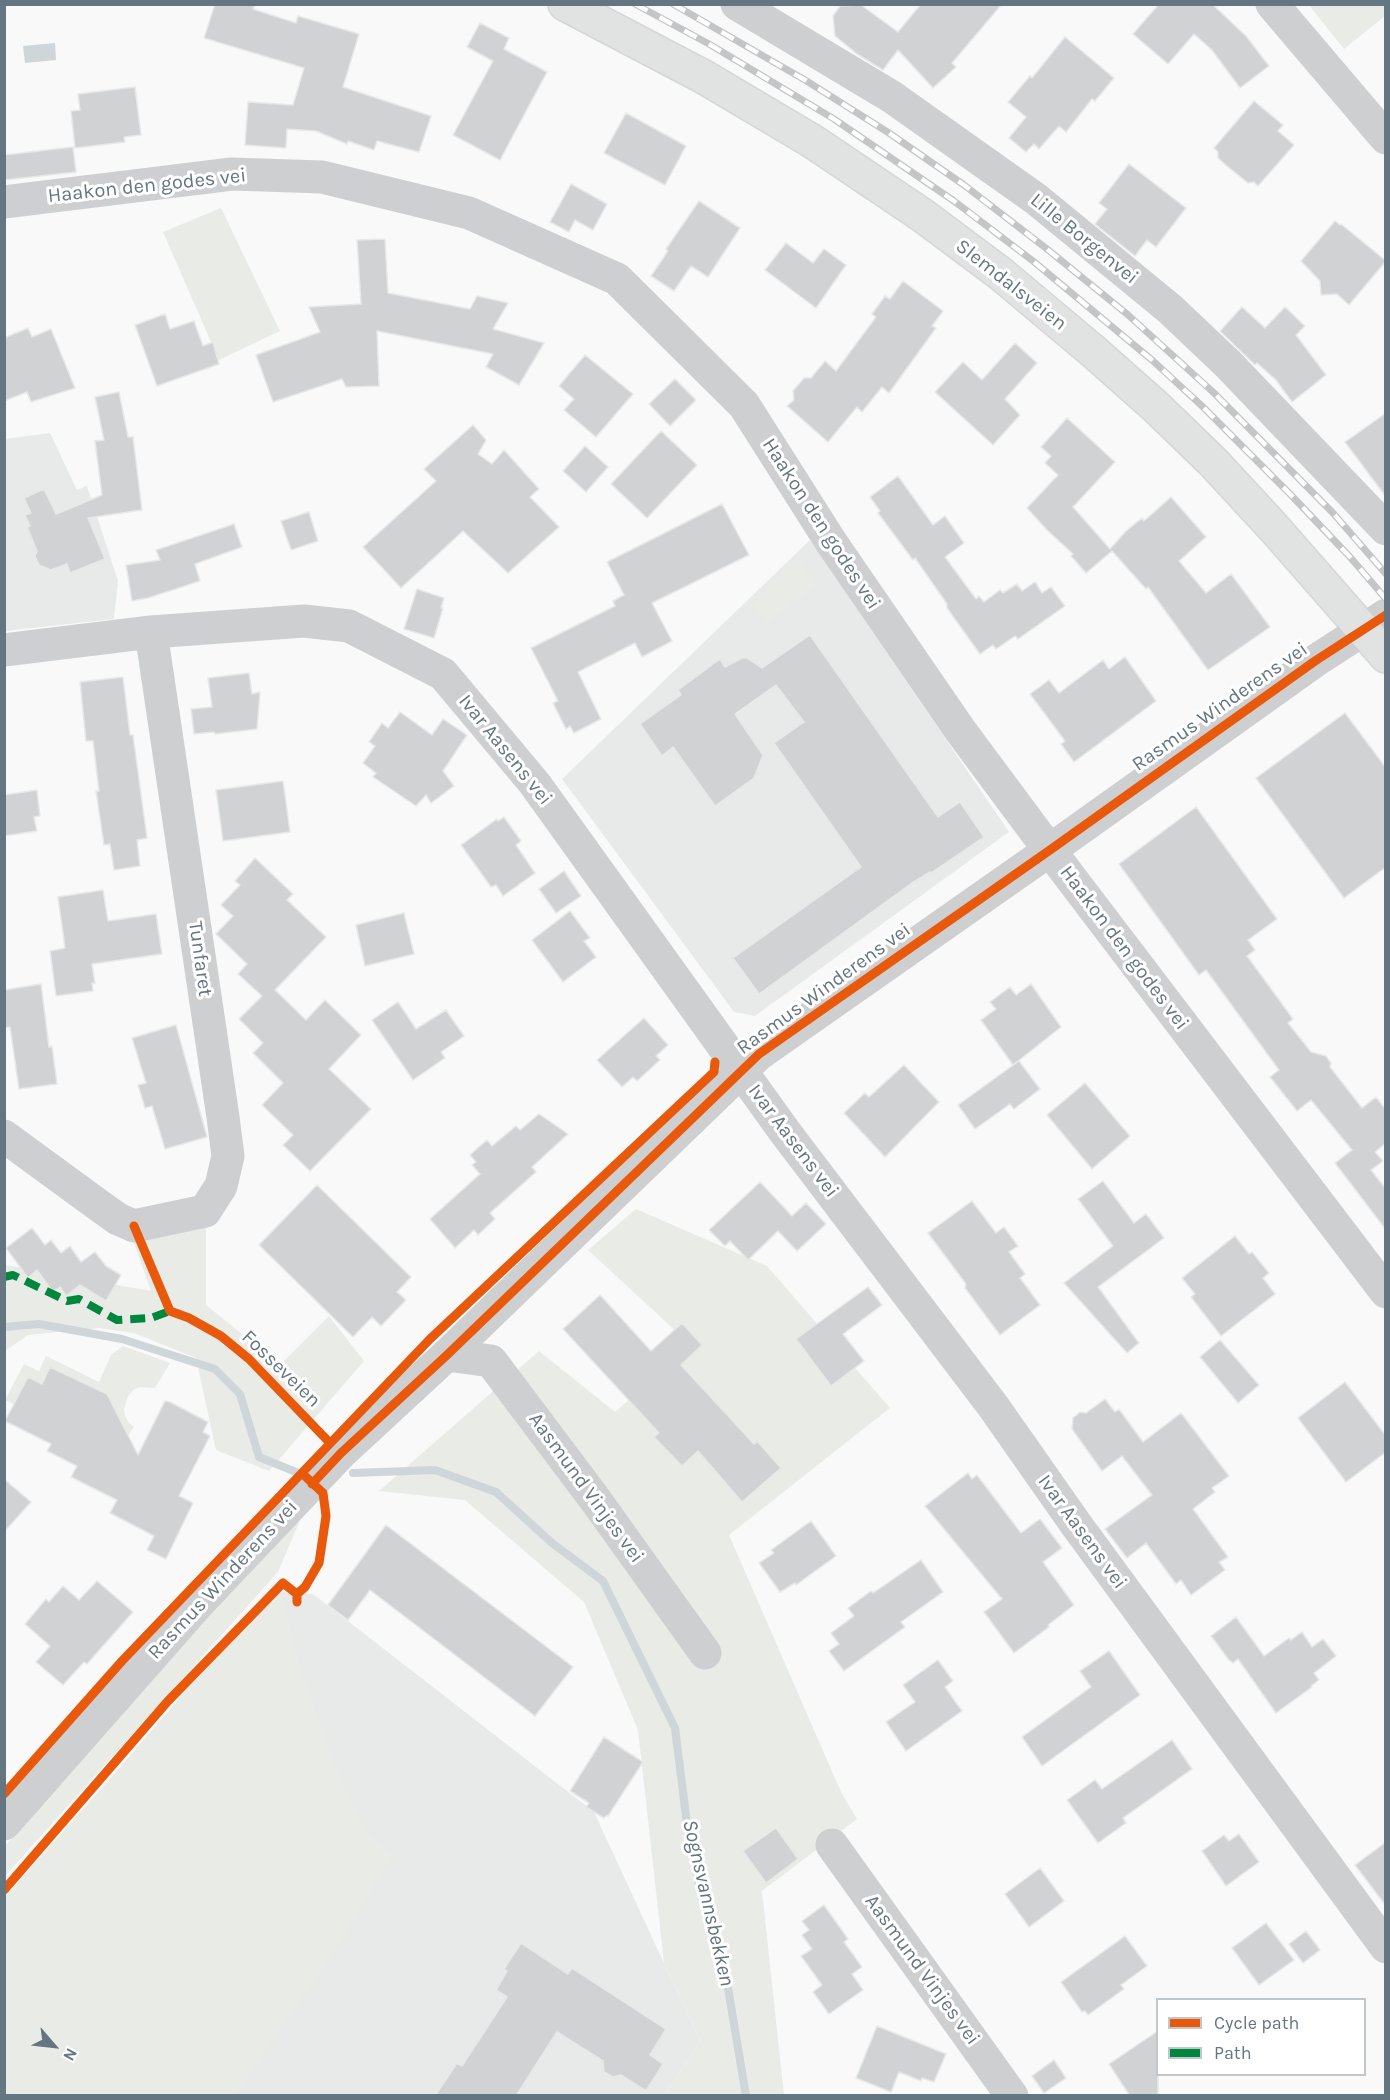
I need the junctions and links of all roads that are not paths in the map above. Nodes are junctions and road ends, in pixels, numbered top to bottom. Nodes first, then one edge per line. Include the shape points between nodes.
1 (565, 4) edge
2 (737, 4) edge
3 (1272, 4) edge
4 (1386, 138) edge
5 (4, 202) edge
6 (1386, 529) edge
7 (1374, 622) edge
8 (151, 632) junction
9 (4, 650) edge
10 (1386, 656) edge
11 (1050, 850) junction
12 (741, 1071) junction
13 (4, 1136) edge
14 (1386, 1292) edge
15 (447, 1355) junction
16 (705, 1653) dead end
17 (4, 1824) edge
18 (832, 1845) dead end
19 (1386, 1947) edge
20 (1012, 2096) edge

1 - 7 main road, Slemdalsveien via 704,76 795,131 884,189 1001,274 1155,406 1274,528
2 - 6 street, Lille Borgenvei via 892,97 1036,199 1170,309
3 - 4 street
5 - 11 street, Haakon den godes vei via 232,174 322,177 470,213 617,279 744,405 863,589 960,730
7 - 10 main road, Slemdalsveien
7 - 11 street, Rasmus Winderens vei
8 - 9 street, Ivar Aasens vei
8 - 12 street, Ivar Aasens vei via 304,621 349,626 443,674 535,784
8 - 13 street, Tunfaret via 228,1156 221,1186 205,1211 134,1226 118,1219
11 - 12 street, Rasmus Winderens vei via 759,1054
11 - 14 street, Haakon den godes vei
12 - 15 street, Rasmus Winderens vei
12 - 19 street, Ivar Aasens vei via 993,1406
15 - 16 street, Aasmund Vinjes vei via 491,1361
15 - 17 street, Rasmus Winderens vei via 317,1478 196,1606
18 - 20 street, Aasmund Vinjes vei

